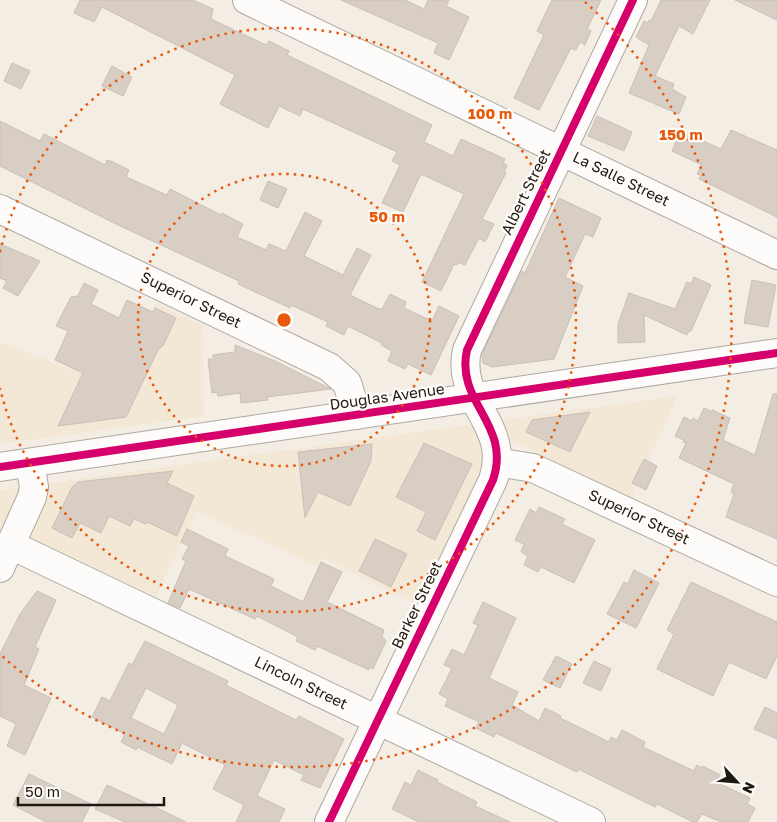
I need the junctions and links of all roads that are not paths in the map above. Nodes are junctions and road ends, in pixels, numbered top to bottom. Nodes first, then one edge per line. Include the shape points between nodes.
1 (247, 0) edge
2 (633, 0) edge
3 (561, 150) junction
4 (0, 209) edge
5 (777, 255) edge
6 (777, 353) edge
7 (474, 399) junction
8 (357, 415) junction
9 (497, 462) junction
10 (30, 463) junction
11 (0, 467) edge
12 (6, 556) edge
13 (777, 582) edge
14 (378, 720) junction
15 (329, 822) edge
16 (591, 822) edge

1 - 3 street, La Salle Street
2 - 3 street, Albert Street
3 - 5 street, La Salle Street
3 - 7 street, Albert Street via 468,346 466,373
4 - 8 street, Superior Street via 329,367 347,383
6 - 7 street, Douglas Avenue
7 - 8 street, Douglas Avenue
7 - 9 street, Barker Street via 493,432
8 - 10 street, Douglas Avenue
9 - 13 street, Superior Street via 533,468
9 - 14 street, Barker Street via 492,483
10 - 11 street, Douglas Avenue
10 - 12 street via 34,487 32,497
12 - 14 street, Lincoln Street
14 - 15 street, Barker Street
14 - 16 street, Lincoln Street

